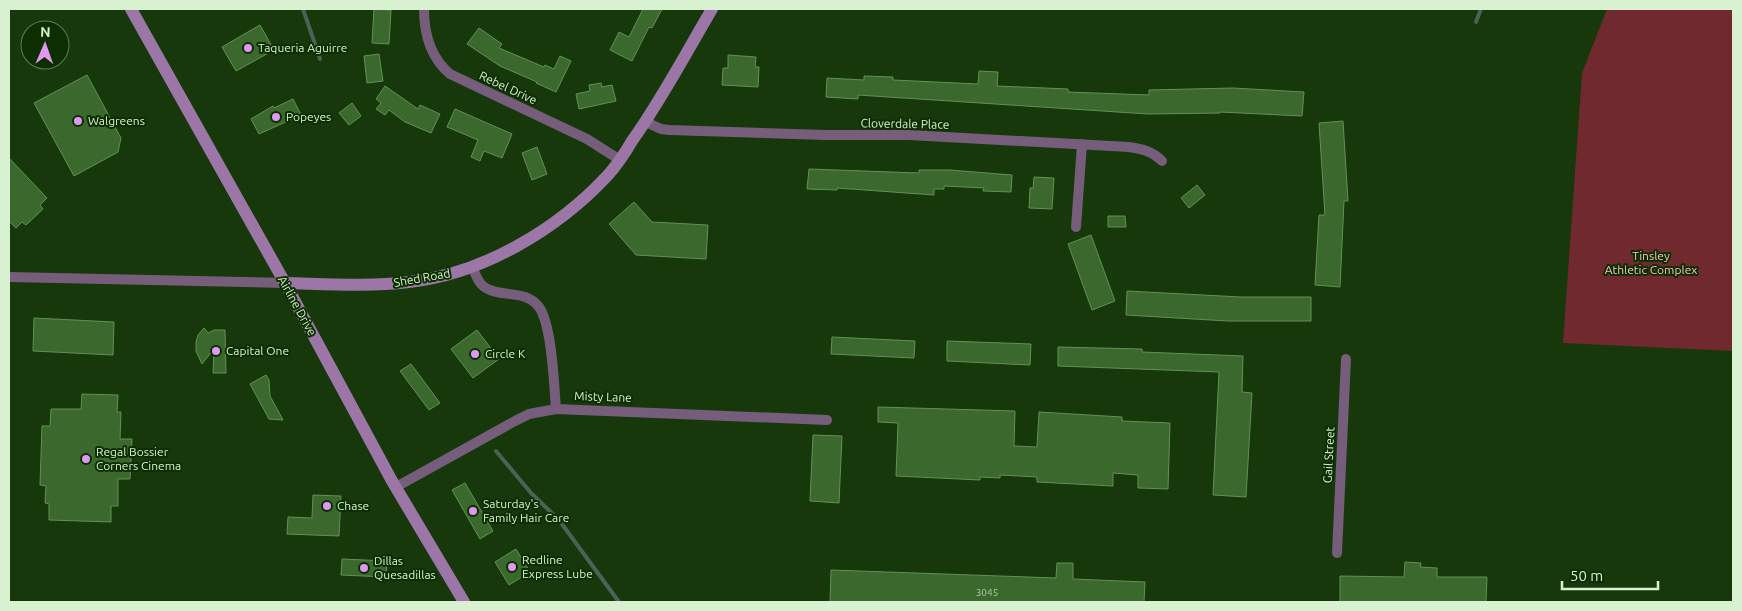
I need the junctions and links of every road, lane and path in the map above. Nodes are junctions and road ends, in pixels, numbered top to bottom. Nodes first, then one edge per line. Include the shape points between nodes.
1 (131, 9) edge
2 (424, 9) edge
3 (712, 9) edge
4 (646, 122) junction
5 (1082, 144) junction
6 (620, 160) junction
7 (1162, 161) dead end
8 (1076, 227) dead end
9 (472, 266) junction
10 (9, 277) edge
11 (285, 283) junction
12 (1346, 359) dead end
13 (556, 409) junction
14 (827, 420) dead end
15 (396, 487) junction
16 (1337, 553) dead end
17 (464, 602) edge

1 - 11 main road, Airline Drive
2 - 6 street, Rebel Drive via 428,44 437,61 450,74 587,139
3 - 4 main road, Shed Road
4 - 5 street, Cloverdale Place via 669,130 891,134
4 - 6 main road, Shed Road
5 - 7 street, Cloverdale Place via 1138,148 1153,153
5 - 8 street
6 - 9 main road, Shed Road via 568,212 540,233 511,250
9 - 11 main road, Shed Road via 448,275 411,282 367,285
9 - 13 street via 482,286 491,291 525,296 538,306 546,323
10 - 11 street, Shed Road
11 - 15 main road, Airline Drive
12 - 16 street, Gail Street
13 - 14 street, Misty Lane
13 - 15 street, Misty Lane via 529,414
15 - 17 main road, Airline Drive

